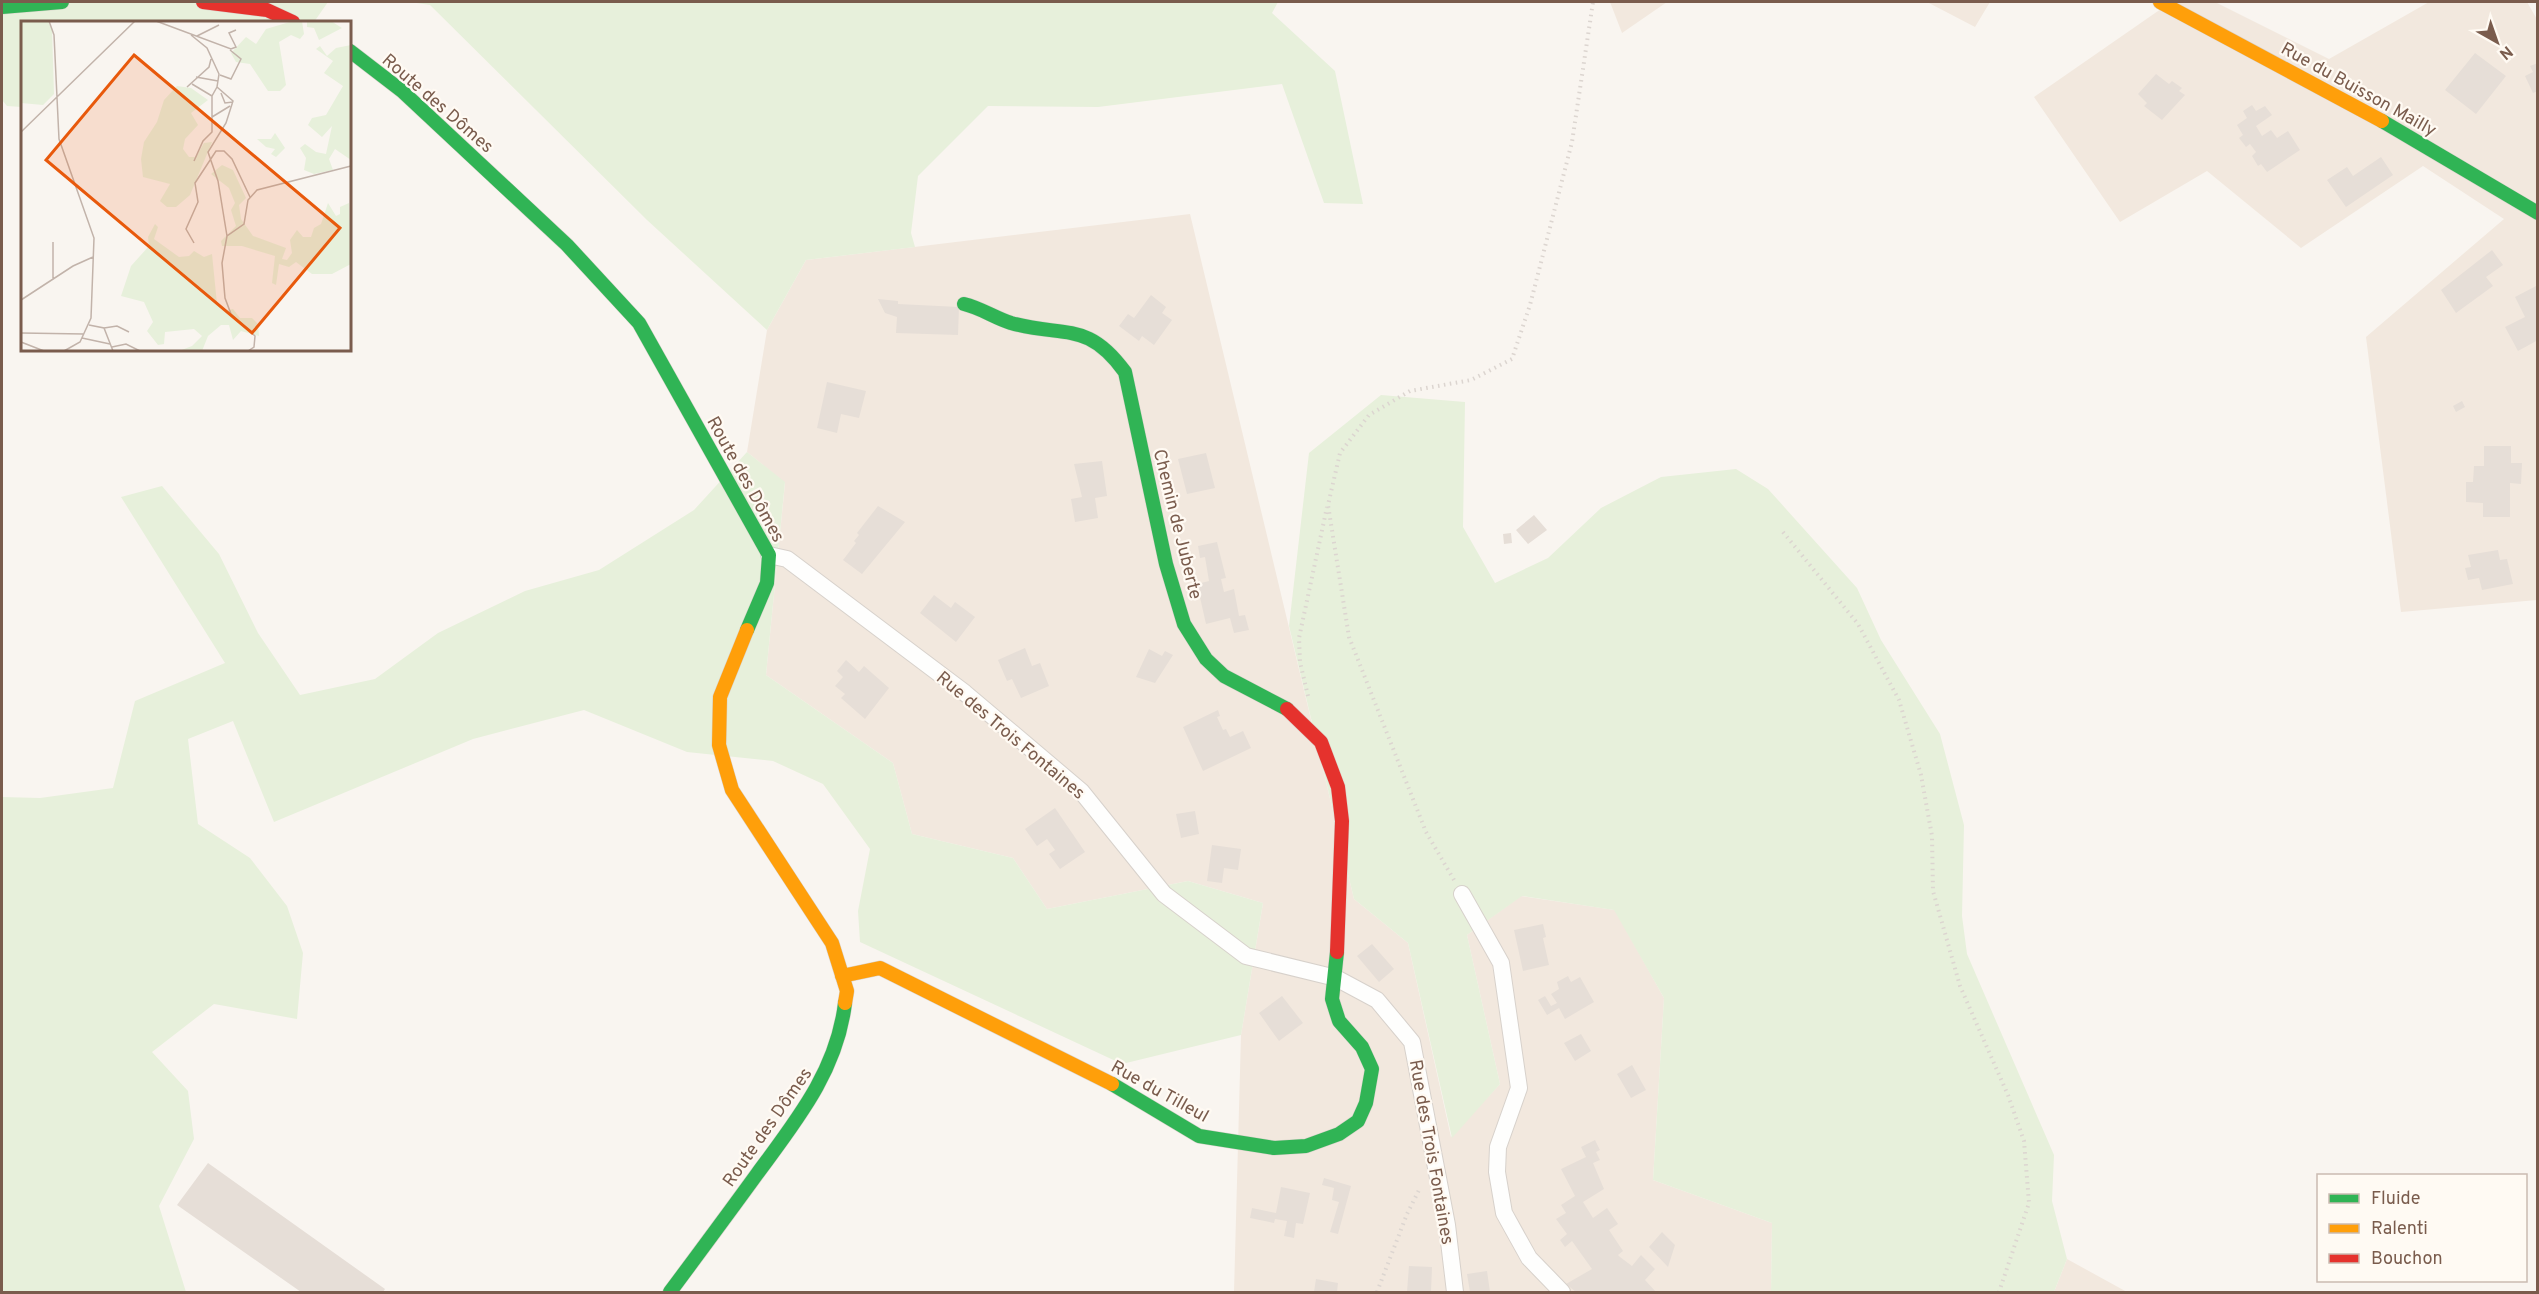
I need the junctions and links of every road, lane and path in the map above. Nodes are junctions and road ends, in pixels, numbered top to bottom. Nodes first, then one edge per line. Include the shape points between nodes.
1 (62, 2) edge
2 (203, 2) edge
3 (1593, 2) edge
4 (2160, 2) edge
5 (2, 7) edge
6 (291, 21) edge
7 (351, 52) edge
8 (2538, 213) edge
9 (964, 304) dead end
10 (1328, 506) junction
11 (1783, 532) dead end
12 (769, 555) junction
13 (1311, 732) junction
14 (1462, 894) joint
15 (842, 976) junction
16 (1336, 978) junction
17 (1434, 1163) junction
18 (670, 1293) edge
19 (1377, 1293) edge
20 (1455, 1293) edge
21 (1562, 1293) edge
22 (1999, 1293) edge

1 - 5 street
2 - 6 street via 267,10
3 - 10 path via 1572,142 1512,359 1471,380 1410,391 1369,415 1340,453
4 - 8 street, Rue du Buisson Mailly via 2399,130
7 - 12 street, Route des Dômes via 402,91 558,237 639,323
9 - 13 street, Chemin de Juberte via 983,308 1011,323 1087,334 1112,351 1125,372 1166,564 1184,624 1206,659 1224,676 1291,711
10 - 13 path via 1299,638 1300,662 1312,714
10 - 14 path via 1349,637 1426,832
11 - 22 path via 1858,624 1899,700 1921,775 1932,836 1933,891 1959,986 2008,1095 2024,1141 2029,1203
12 - 15 street, Route des Dômes via 767,583 720,697 718,745 732,790 832,943
12 - 16 street, Rue des Trois Fontaines via 787,559 965,693 1081,791 1164,894 1191,915 1246,956
13 - 16 street, Chemin de Juberte via 1321,742 1338,787 1342,821
14 - 21 street via 1501,963 1519,1088 1498,1147 1497,1172 1504,1213 1529,1258
15 - 16 street, Rue du Tilleul via 880,969 1124,1090 1199,1136 1274,1148 1306,1146 1339,1134 1358,1121 1366,1103 1372,1069 1362,1047 1339,1021 1332,999
15 - 18 street, Route des Dômes via 847,991 842,1031 828,1069 807,1106
16 - 17 street, Rue des Trois Fontaines via 1377,1000 1412,1042
17 - 19 path via 1407,1214
17 - 20 street, Rue des Trois Fontaines

